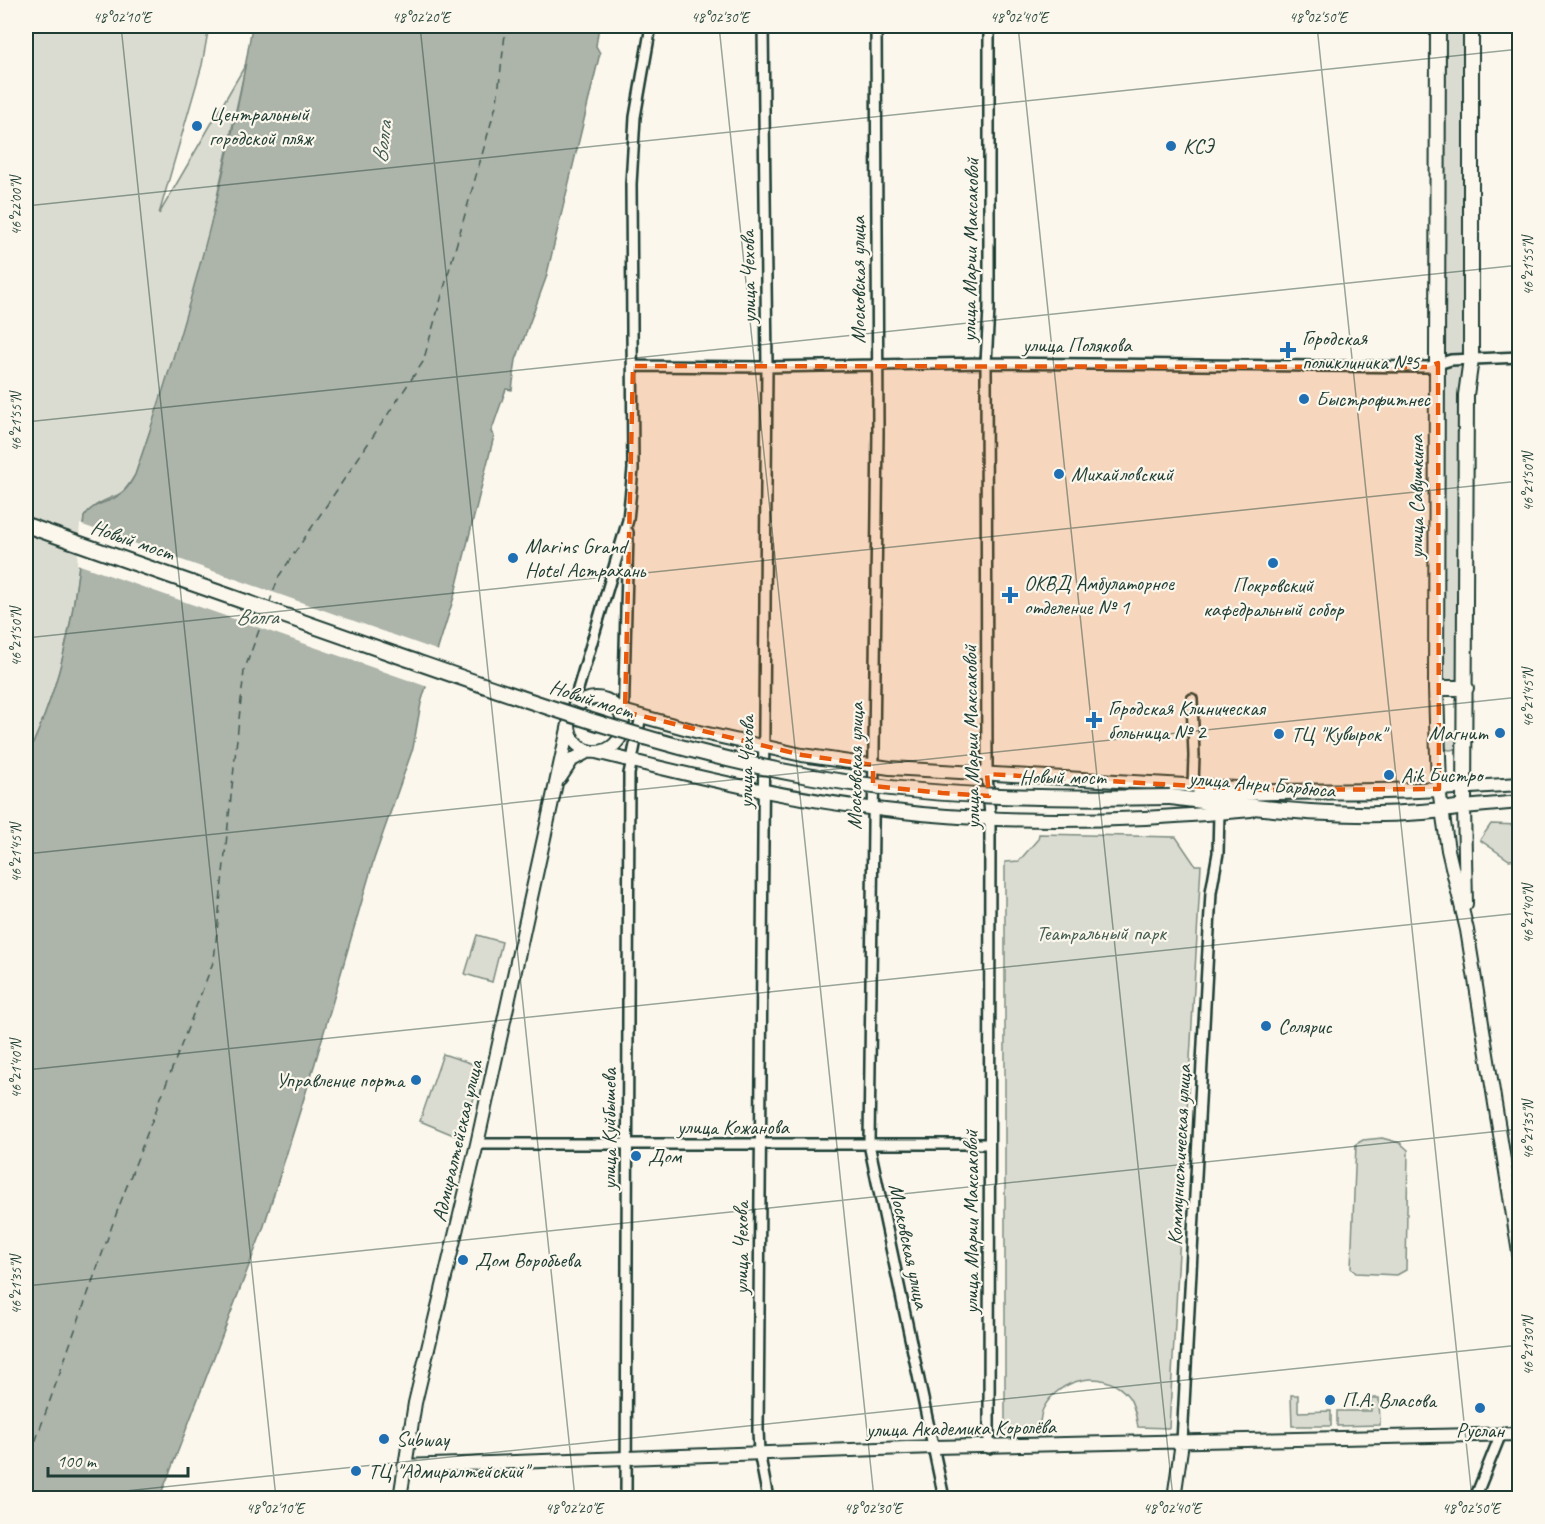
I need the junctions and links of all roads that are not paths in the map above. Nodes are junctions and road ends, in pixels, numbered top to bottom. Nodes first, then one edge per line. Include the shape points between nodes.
1 (651, 26) edge
2 (763, 26) edge
3 (876, 26) edge
4 (989, 26) edge
5 (1438, 26) edge
6 (1472, 26) edge
7 (1520, 357) edge
8 (1471, 359) junction
9 (986, 363) junction
10 (1438, 363) junction
11 (633, 366) junction
12 (876, 366) junction
13 (767, 367) junction
14 (628, 520) junction
15 (26, 525) edge
16 (1436, 688) junction
17 (1466, 688) junction
18 (1192, 699) dead end
19 (622, 711) junction
20 (641, 716) junction
21 (569, 720) junction
22 (764, 746) junction
23 (593, 752) junction
24 (631, 761) junction
25 (873, 765) junction
26 (987, 774) junction
27 (1520, 784) edge
28 (1193, 785) junction
29 (1464, 787) junction
30 (1439, 789) junction
31 (1262, 790) junction
32 (763, 791) junction
33 (554, 793) junction
34 (1170, 797) junction
35 (1520, 802) edge
36 (1464, 807) junction
37 (872, 809) junction
38 (1263, 809) junction
39 (1441, 810) junction
40 (1219, 813) junction
41 (990, 817) junction
42 (1467, 930) junction
43 (477, 1144) junction
44 (869, 1144) junction
45 (989, 1144) junction
46 (627, 1145) junction
47 (760, 1146) junction
48 (1520, 1260) edge
49 (1520, 1434) edge
50 (1500, 1436) junction
51 (1182, 1442) junction
52 (933, 1447) junction
53 (989, 1448) junction
54 (759, 1452) junction
55 (626, 1458) junction
56 (404, 1466) junction
57 (400, 1498) edge
58 (626, 1498) edge
59 (768, 1498) edge
60 (944, 1498) edge
61 (1174, 1498) edge
62 (1475, 1498) edge

1 - 11 street via 634,117
2 - 13 street, улица Чехова
3 - 12 street, Московская улица
4 - 9 street, улица Марии Максаковой
5 - 10 highway, улица Савушкина
6 - 8 highway, улица Савушкина
7 - 8 street, улица Полякова
8 - 10 street, улица Полякова
8 - 17 highway, улица Савушкина via 1466,395
9 - 10 street, улица Полякова via 1428,367
9 - 12 street, улица Полякова
9 - 26 street, улица Марии Максаковой
10 - 16 highway, улица Савушкина
11 - 13 street, улица Полякова
11 - 14 street via 633,469
12 - 13 street, улица Полякова
12 - 25 street, Московская улица
13 - 22 street, улица Чехова
14 - 19 street
14 - 21 street
15 - 34 highway, Новый мост, bridge via 597,725 735,761 870,786 942,794 1012,798
16 - 17 highway
16 - 30 highway, улица Савушкина
17 - 29 highway, улица Савушкина
18 - 28 street
19 - 20 main road
19 - 21 main road via 597,698 580,703
19 - 23 main road via 623,727 616,744
20 - 22 main road
20 - 24 street, улица Куйбышева
21 - 23 main road via 574,741
21 - 33 main road
22 - 25 main road
22 - 32 street, улица Чехова
23 - 24 main road
23 - 33 main road via 572,760
24 - 32 main road
24 - 46 street, улица Куйбышева
25 - 26 main road
25 - 37 street, Московская улица
26 - 28 main road
26 - 41 street, улица Марии Максаковой
27 - 29 main road, улица Анри Барбюса
28 - 31 main road
29 - 30 main road, улица Анри Барбюса
29 - 36 highway, улица Савушкина
30 - 31 highway, улица Анри Барбюса
30 - 39 main road, улица Савушкина
31 - 34 highway, улица Анри Барбюса
32 - 37 main road
32 - 47 street, улица Чехова
33 - 43 main road, Адмиралтейская улица
34 - 38 highway, улица Анри Барбюса
35 - 36 main road, улица Анри Барбюса
36 - 39 highway, улица Анри Барбюса
36 - 42 main road, улица Савушкина
37 - 41 main road
37 - 44 street, Московская улица
38 - 39 highway, улица Анри Барбюса via 1407,814
38 - 40 main road
39 - 42 main road, улица Савушкина
40 - 41 main road via 1171,819
40 - 51 street, Коммунистическая улица via 1218,853 1211,892
41 - 45 street, улица Марии Максаковой
42 - 48 main road, улица Савушкина
43 - 46 street, улица Кожанова
43 - 56 main road, Адмиралтейская улица via 415,1403
44 - 45 street, улица Кожанова
44 - 47 street, улица Кожанова
44 - 52 street, Московская улица
45 - 53 street, улица Марии Максаковой
46 - 47 street, улица Кожанова
46 - 55 street, улица Куйбышева
47 - 54 street, улица Чехова
49 - 50 main road, улица Академика Королёва
50 - 51 main road, улица Академика Королёва
50 - 62 street
51 - 53 main road, улица Академика Королёва
51 - 61 main road, Коммунистическая улица
52 - 53 main road, улица Академика Королёва
52 - 54 main road, улица Академика Королёва
52 - 60 street, Московская улица
54 - 55 main road, улица Академика Королёва
54 - 59 street, улица Чехова
55 - 56 main road, улица Академика Королёва
55 - 58 street, улица Куйбышева
56 - 57 main road, Адмиралтейская улица

